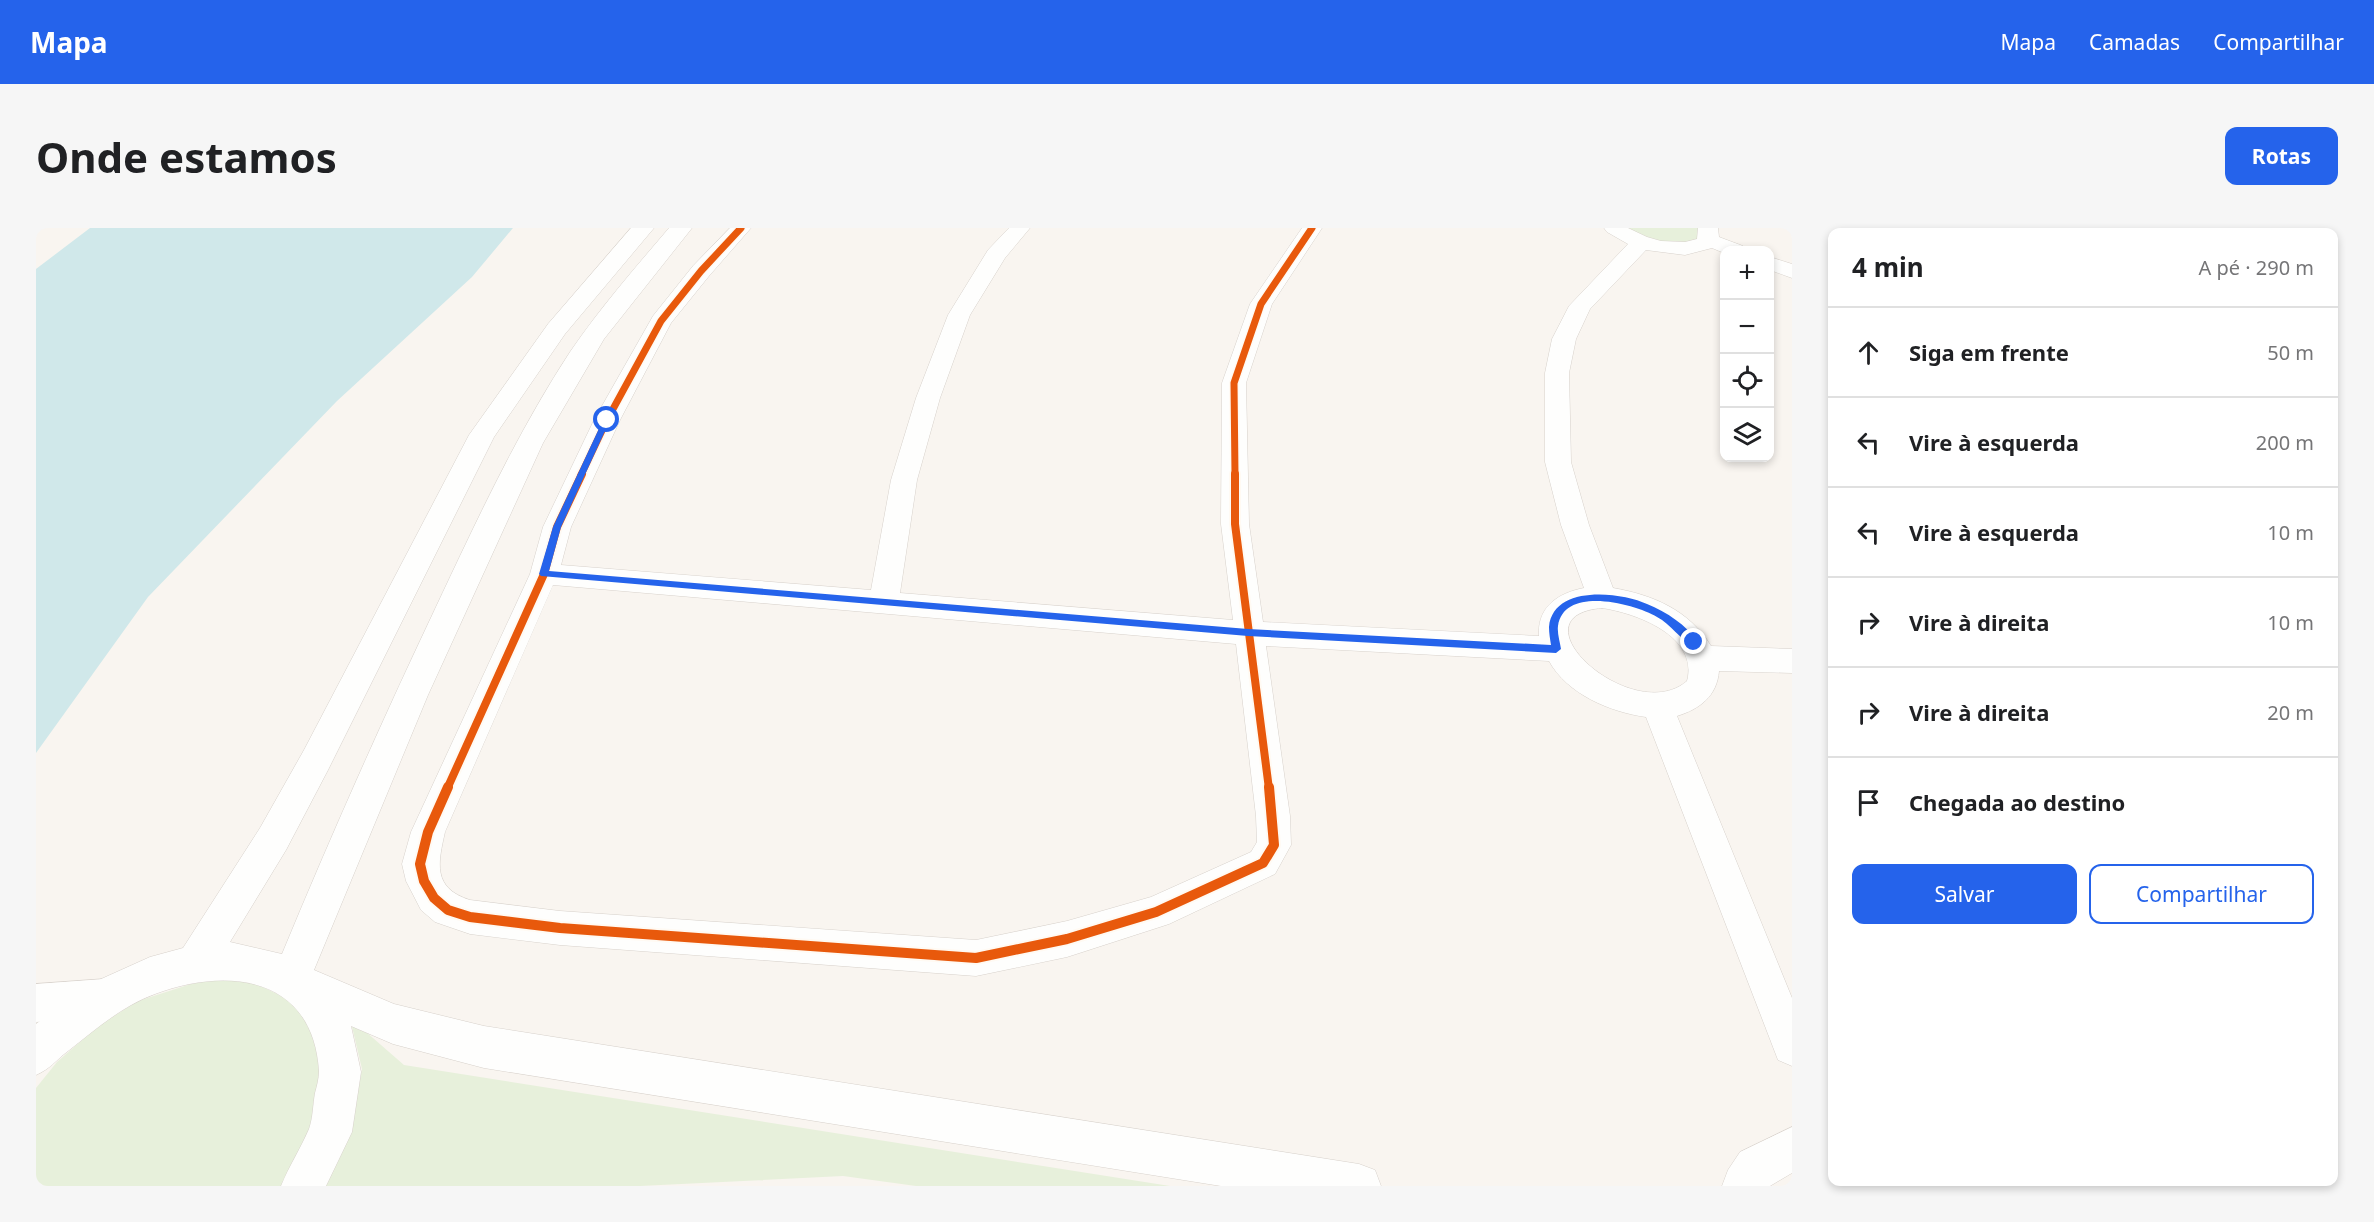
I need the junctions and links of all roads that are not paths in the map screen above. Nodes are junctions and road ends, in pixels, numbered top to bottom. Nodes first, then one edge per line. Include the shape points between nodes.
1 (643, 228) edge
2 (681, 228) edge
3 (741, 228) edge
4 (1020, 228) edge
5 (1312, 228) edge
6 (1614, 228) edge
7 (1709, 234) edge
8 (1641, 243) junction
9 (1729, 246) edge
10 (1774, 265) edge
11 (1792, 272) edge
12 (544, 574) junction
13 (1602, 597) junction
14 (884, 602) junction
15 (1248, 633) junction
16 (1556, 649) junction
17 (1702, 658) junction
18 (1792, 661) edge
19 (1657, 706) junction
20 (195, 964) junction
21 (296, 982) junction
22 (104, 998) junction
23 (36, 1003) edge
24 (1792, 1046) edge
25 (36, 1054) edge
26 (1792, 1149) edge
27 (303, 1186) edge
28 (1359, 1186) edge
29 (1744, 1186) edge

1 - 20 street via 556,329 482,435 273,839
2 - 21 street via 585,350 522,456 396,725 346,842
3 - 12 street via 661,321 602,431 557,527
4 - 14 street via 996,255 959,315 928,398 904,480
5 - 15 street via 1262,304 1234,383 1235,524
6 - 8 street
7 - 8 street via 1701,246 1674,249
7 - 9 street
8 - 13 street via 1580,306 1564,339 1557,373 1558,462 1575,525
10 - 11 street
12 - 14 street
12 - 15 street via 428,832 420,864 434,898 448,910 470,917 560,928 976,958 1067,939 1156,912 1263,863 1274,845
13 - 16 street via 1584,598 1569,604 1559,614 1554,626
13 - 17 street via 1643,605 1662,615 1694,642
14 - 15 street
15 - 16 street
16 - 19 street via 1592,685 1612,696
17 - 18 street
17 - 19 street via 1705,673 1701,687 1691,698
19 - 24 street
20 - 21 street via 235,961 272,969
20 - 22 street via 150,976
21 - 27 street via 330,1021 340,1072 330,1132
21 - 28 street via 393,1024 484,1047
22 - 23 street
22 - 25 street
26 - 29 street via 1756,1168

